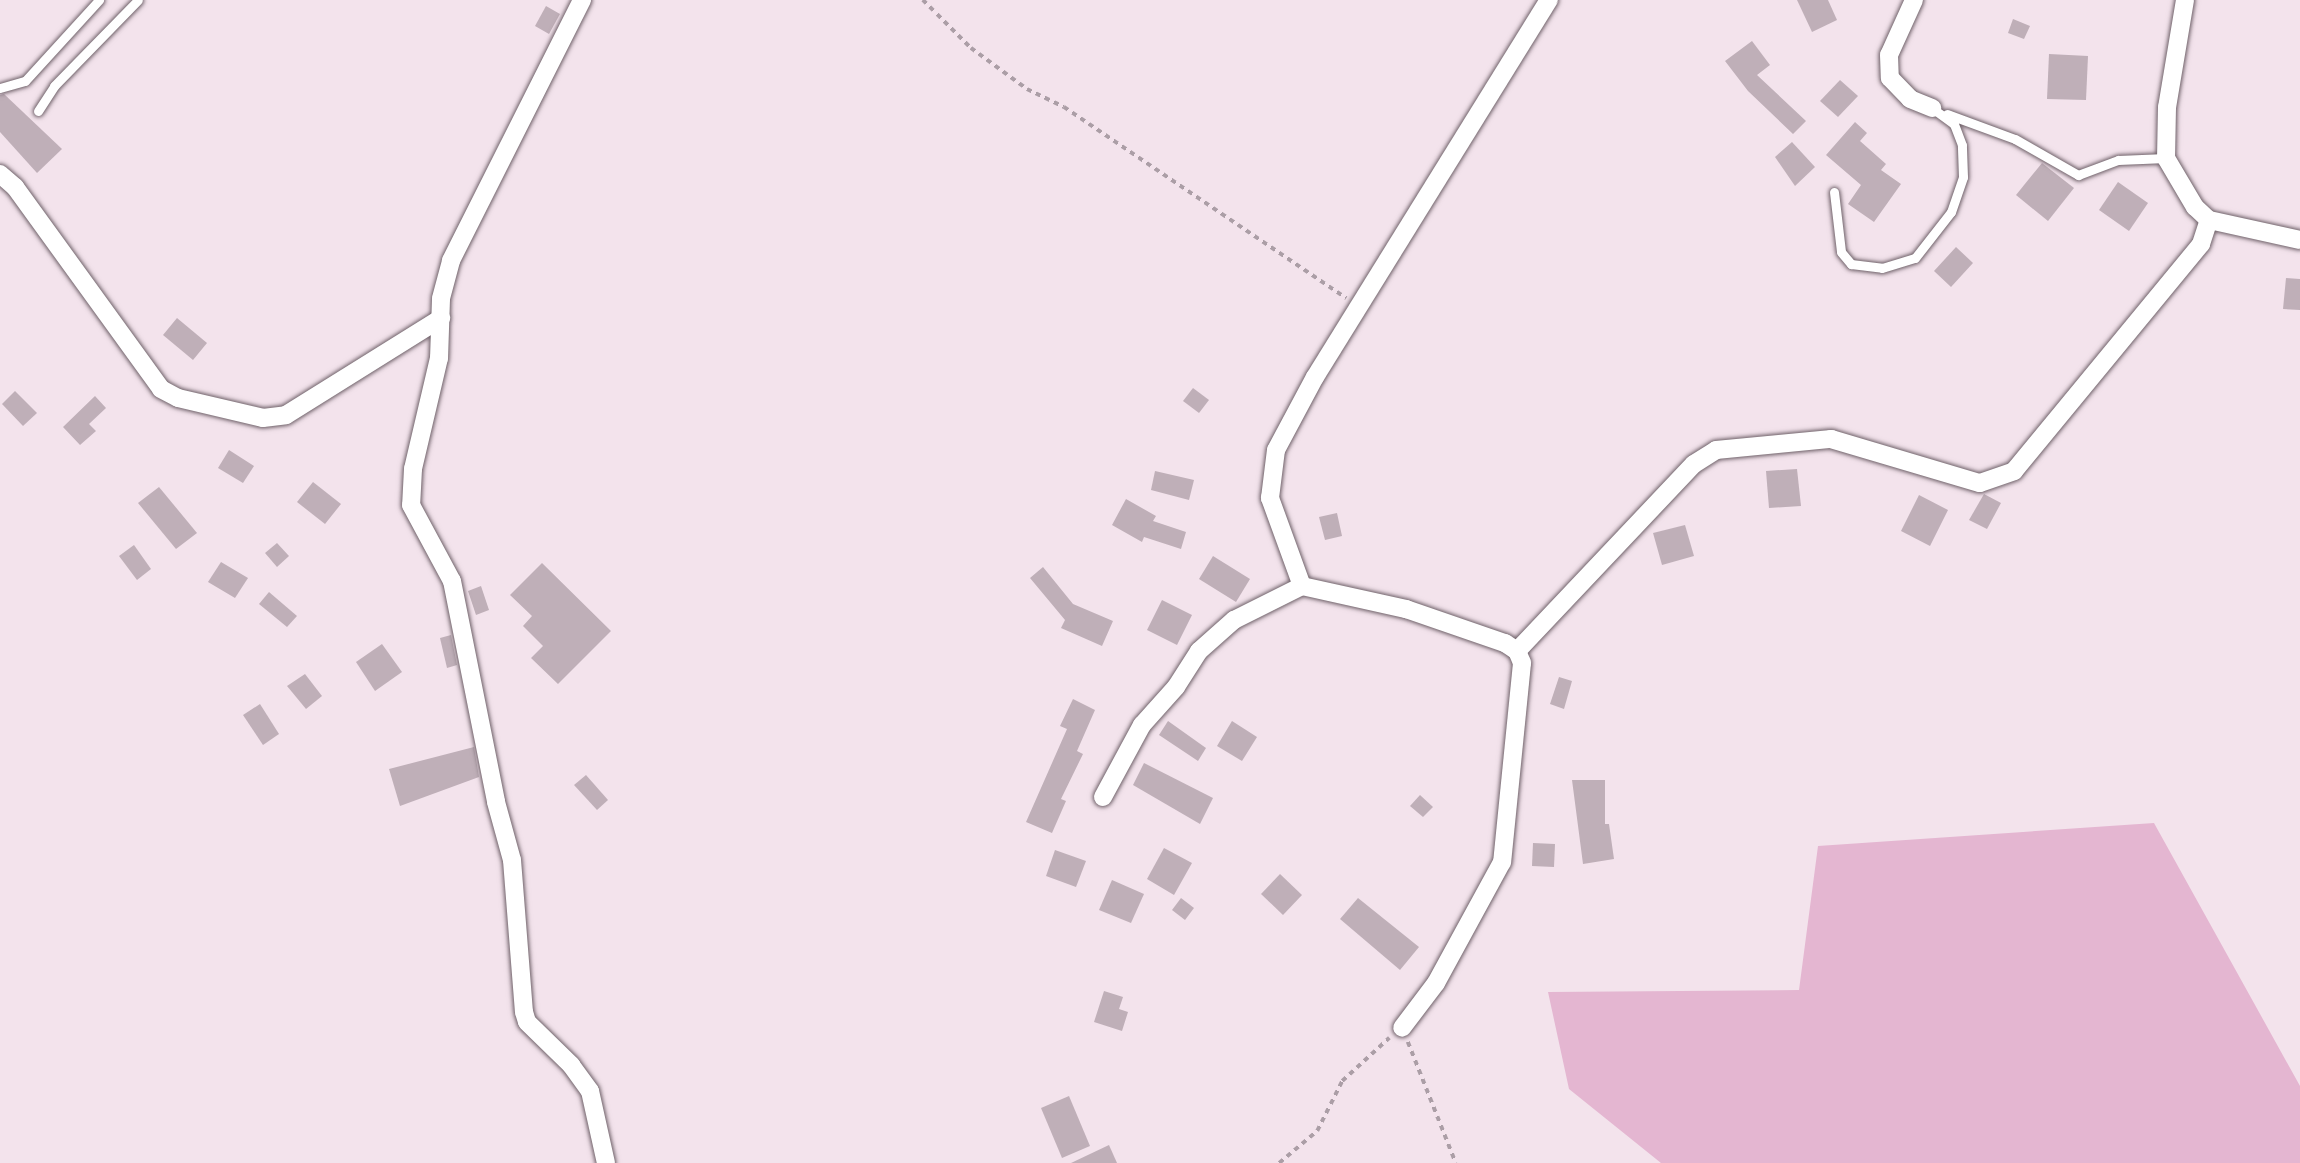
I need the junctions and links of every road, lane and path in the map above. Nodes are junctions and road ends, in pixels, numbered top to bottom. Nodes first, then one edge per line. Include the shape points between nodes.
1 (99, 0) edge
2 (138, 0) edge
3 (582, 0) edge
4 (923, 0) edge
5 (1549, 0) edge
6 (1914, 0) edge
7 (2185, 0) edge
8 (0, 88) edge
9 (1932, 108) junction
10 (38, 111) dead end
11 (2166, 158) junction
12 (0, 174) edge
13 (1834, 192) dead end
14 (2209, 220) junction
15 (2300, 240) edge
16 (1361, 308) junction
17 (440, 318) junction
18 (1302, 586) junction
19 (1517, 651) junction
20 (1103, 797) dead end
21 (1402, 1028) junction
22 (606, 1163) edge
23 (1279, 1163) edge
24 (1456, 1163) edge

1 - 8 lane via 25,82
2 - 10 lane via 54,86
3 - 17 street via 451,261
4 - 16 path via 971,48 1027,89 1064,107
5 - 16 street
6 - 9 street via 1889,55 1890,78 1910,99
7 - 11 street via 2167,107
9 - 11 lane via 2015,139 2078,175 2118,160
9 - 13 lane via 1954,124 1962,145 1962,177 1951,212 1915,258 1882,268 1851,264 1841,252
11 - 14 street via 2195,207
12 - 17 street via 15,187 161,389 178,398 263,418 286,415
14 - 15 street
14 - 19 street via 2200,244 2014,471 1980,484 1831,439 1716,450 1694,464
16 - 18 street via 1296,408 1276,450 1270,498
17 - 22 street via 439,358 413,468 411,505 452,581 512,860 527,1023 571,1065 590,1091
18 - 19 street via 1406,609 1506,643
18 - 20 street via 1234,620 1199,651 1176,687 1142,725
19 - 21 street via 1522,663 1502,862 1436,982
21 - 23 path via 1360,1060 1330,1101 1317,1131
21 - 24 path

